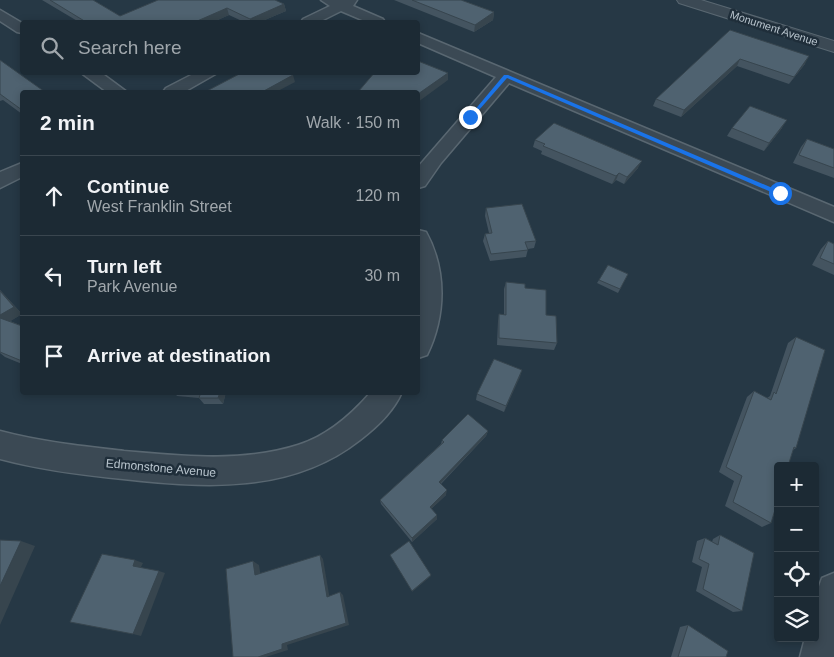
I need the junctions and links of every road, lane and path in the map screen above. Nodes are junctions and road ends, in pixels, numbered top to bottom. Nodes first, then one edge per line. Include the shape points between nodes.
1 (685, 0) edge
2 (340, 2) edge
3 (0, 14) edge
4 (311, 20) edge
5 (374, 20) edge
6 (20, 28) edge
7 (420, 39) edge
8 (834, 47) edge
9 (92, 75) edge
10 (205, 75) edge
11 (506, 76) junction
12 (115, 90) edge
13 (176, 90) edge
14 (20, 170) edge
15 (420, 178) edge
16 (0, 181) edge
17 (834, 216) edge
18 (420, 243) edge
19 (420, 340) edge
20 (387, 395) edge
21 (0, 445) edge
22 (834, 590) edge
23 (818, 657) edge

1 - 8 street, Monument Avenue
2 - 4 street
2 - 5 street
3 - 6 street
7 - 11 street
9 - 12 street
10 - 13 street
11 - 15 street
11 - 17 street
14 - 16 street
18 - 19 street via 430,283 429,310
20 - 21 street, Edmonstone Avenue via 376,410 329,446 272,468 232,473 182,472 22,452
22 - 23 street

